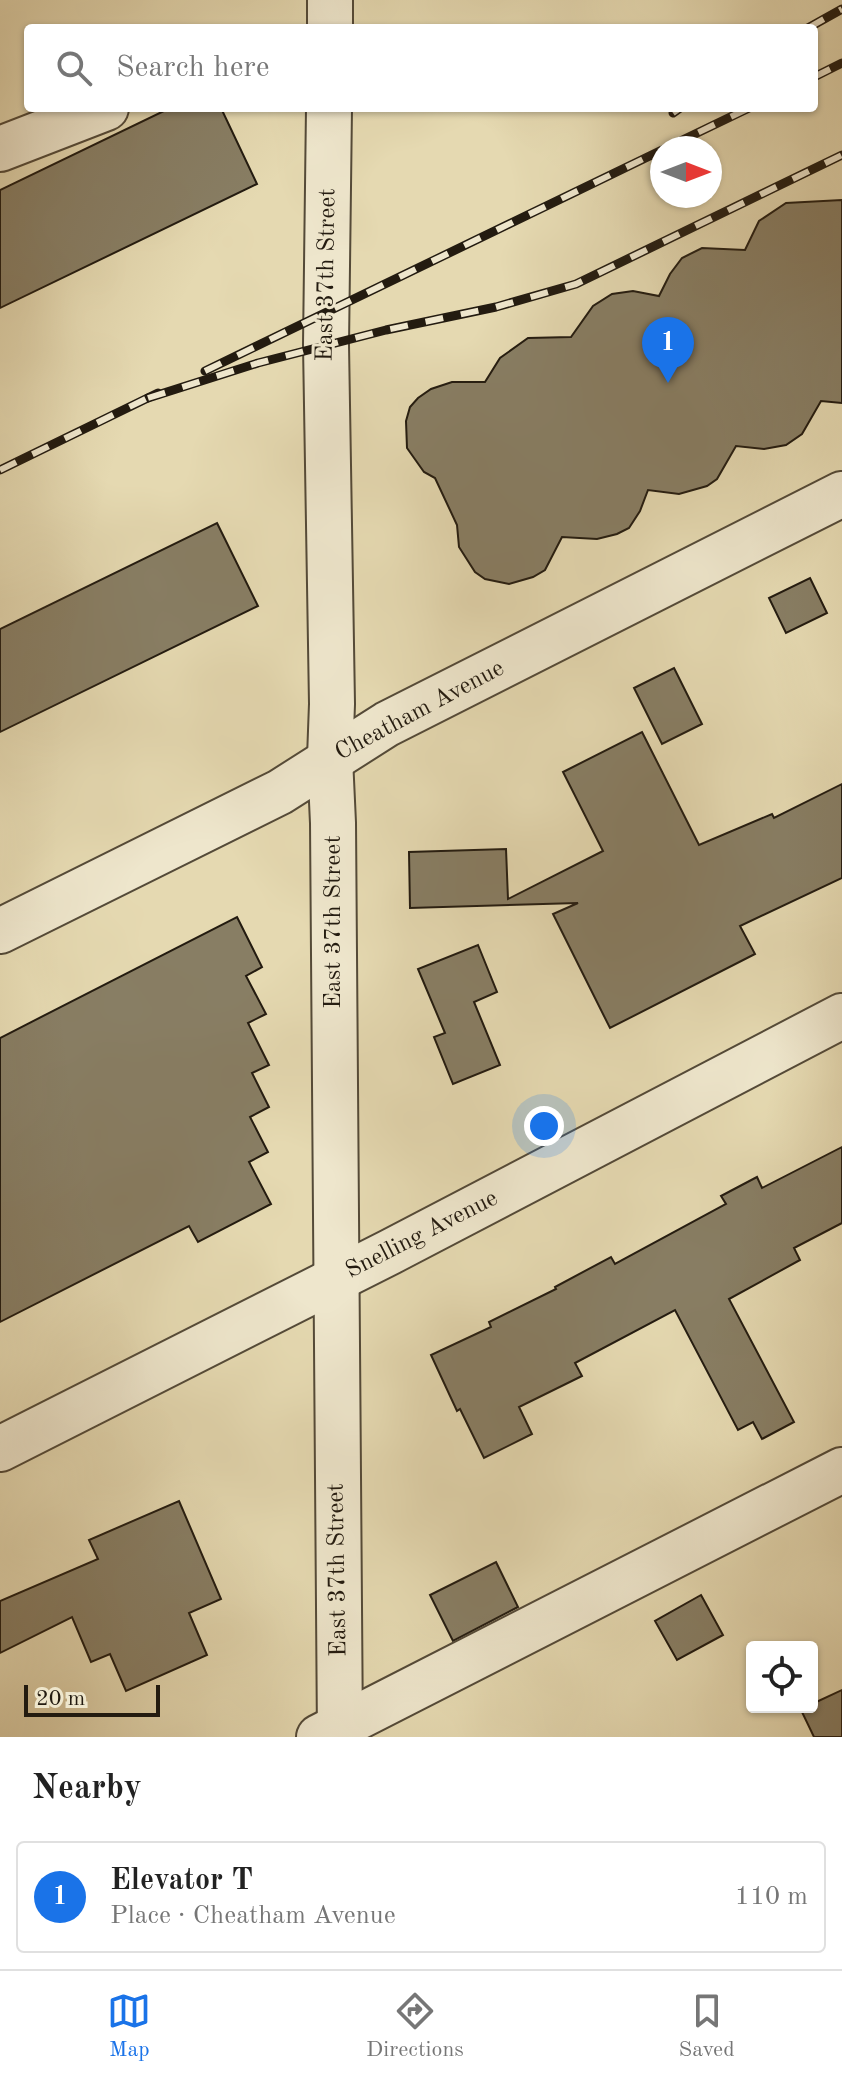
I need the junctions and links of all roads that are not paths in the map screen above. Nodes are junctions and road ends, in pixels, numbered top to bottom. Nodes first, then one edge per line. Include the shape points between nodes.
1 (96, 112) edge
2 (329, 112) edge
3 (0, 149) edge
4 (842, 494) edge
5 (330, 758) junction
6 (0, 931) edge
7 (842, 1016) edge
8 (335, 1280) junction
9 (0, 1449) edge
10 (842, 1470) edge
11 (333, 1734) edge

1 - 3 street
2 - 5 street, East 37th Street
4 - 5 street, Cheatham Avenue via 387,724
5 - 6 street, Cheatham Avenue via 280,792
5 - 8 street, East 37th Street
7 - 8 street, Snelling Avenue
8 - 9 street, Snelling Avenue
8 - 11 street, East 37th Street
10 - 11 street

